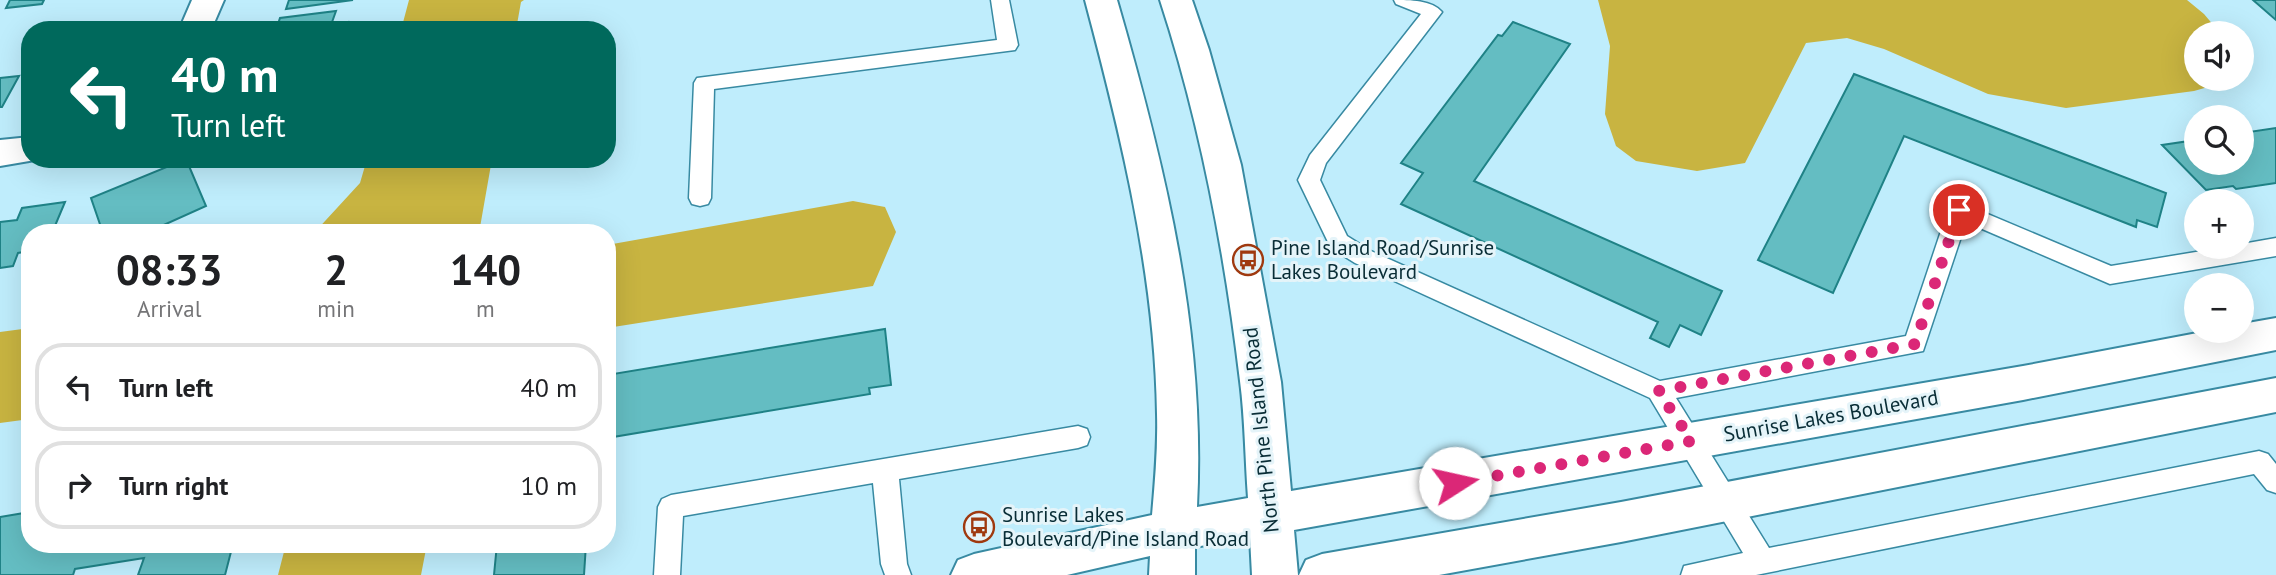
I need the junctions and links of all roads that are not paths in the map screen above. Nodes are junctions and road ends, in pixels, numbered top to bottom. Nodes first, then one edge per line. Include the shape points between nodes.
1 (208, 0) edge
2 (1000, 0) edge
3 (1101, 0) edge
4 (1176, 0) edge
5 (1403, 0) edge
6 (199, 21) edge
7 (21, 151) edge
8 (0, 153) edge
9 (699, 198) dead end
10 (2276, 247) edge
11 (2276, 334) edge
12 (1658, 391) junction
13 (2276, 395) edge
14 (1078, 437) dead end
15 (1692, 441) junction
16 (885, 470) junction
17 (2276, 482) edge
18 (1727, 502) junction
19 (1272, 515) junction
20 (1172, 531) junction
21 (1762, 561) junction
22 (667, 575) edge
23 (898, 575) edge
24 (974, 575) edge
25 (1172, 575) edge
26 (1275, 575) edge
27 (1322, 575) edge
28 (1694, 575) edge

1 - 6 street
2 - 9 lane via 1008,45 704,83
3 - 20 street via 1155,212 1170,304 1178,413
4 - 19 street, North Pine Island Road via 1223,165 1261,382
5 - 12 lane via 1433,12 1317,160 1309,180 1339,243
7 - 8 street
10 - 12 lane via 2110,275 1959,210 1915,344
11 - 15 street, Sunrise Lakes Boulevard
12 - 15 lane
13 - 18 street
14 - 16 lane
15 - 18 lane
15 - 19 street, Sunrise Lakes Boulevard
16 - 22 lane via 671,507
16 - 23 lane
17 - 21 lane via 2259,462
18 - 21 lane
18 - 27 street
19 - 20 street, Sunrise Lakes Boulevard
19 - 26 street, North Pine Island Road
20 - 24 street, Sunrise Lakes Boulevard
20 - 25 street
21 - 28 lane

